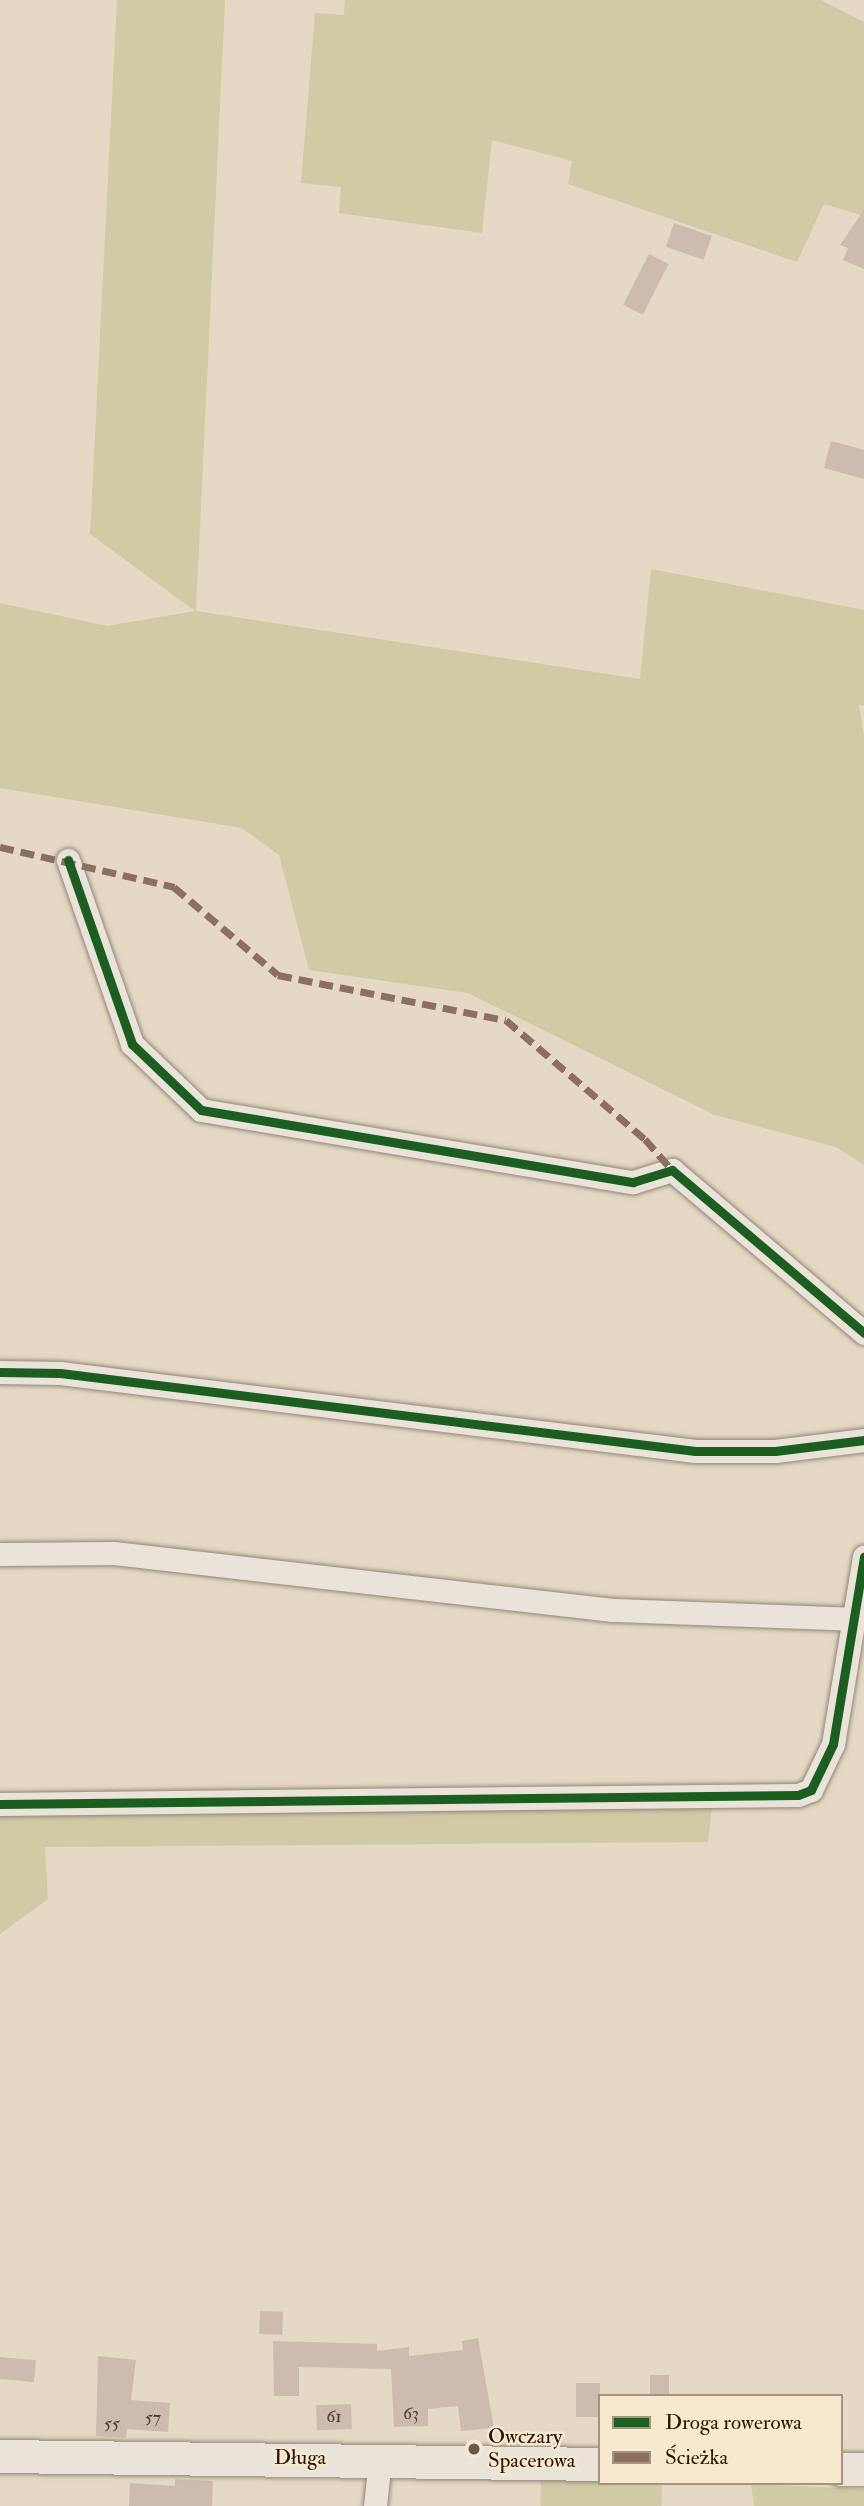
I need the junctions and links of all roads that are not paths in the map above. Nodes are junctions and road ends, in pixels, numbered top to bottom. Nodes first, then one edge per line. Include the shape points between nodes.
1 (68, 860) dead end
2 (864, 1333) edge
3 (0, 1372) edge
4 (864, 1440) edge
5 (0, 1554) edge
6 (864, 1557) edge
7 (854, 1619) junction
8 (0, 1804) edge
9 (0, 2456) edge
10 (380, 2459) junction
11 (598, 2464) edge
12 (843, 2469) edge
13 (864, 2469) edge
14 (375, 2506) edge

1 - 2 street via 132,1044 201,1110 633,1181 672,1170
3 - 4 street via 60,1373 695,1451 775,1451
5 - 7 street via 114,1553 613,1610
6 - 7 street
7 - 8 street via 833,1744 819,1777 798,1795
9 - 10 street, Długa
10 - 11 street, Długa
10 - 14 street
12 - 13 street

